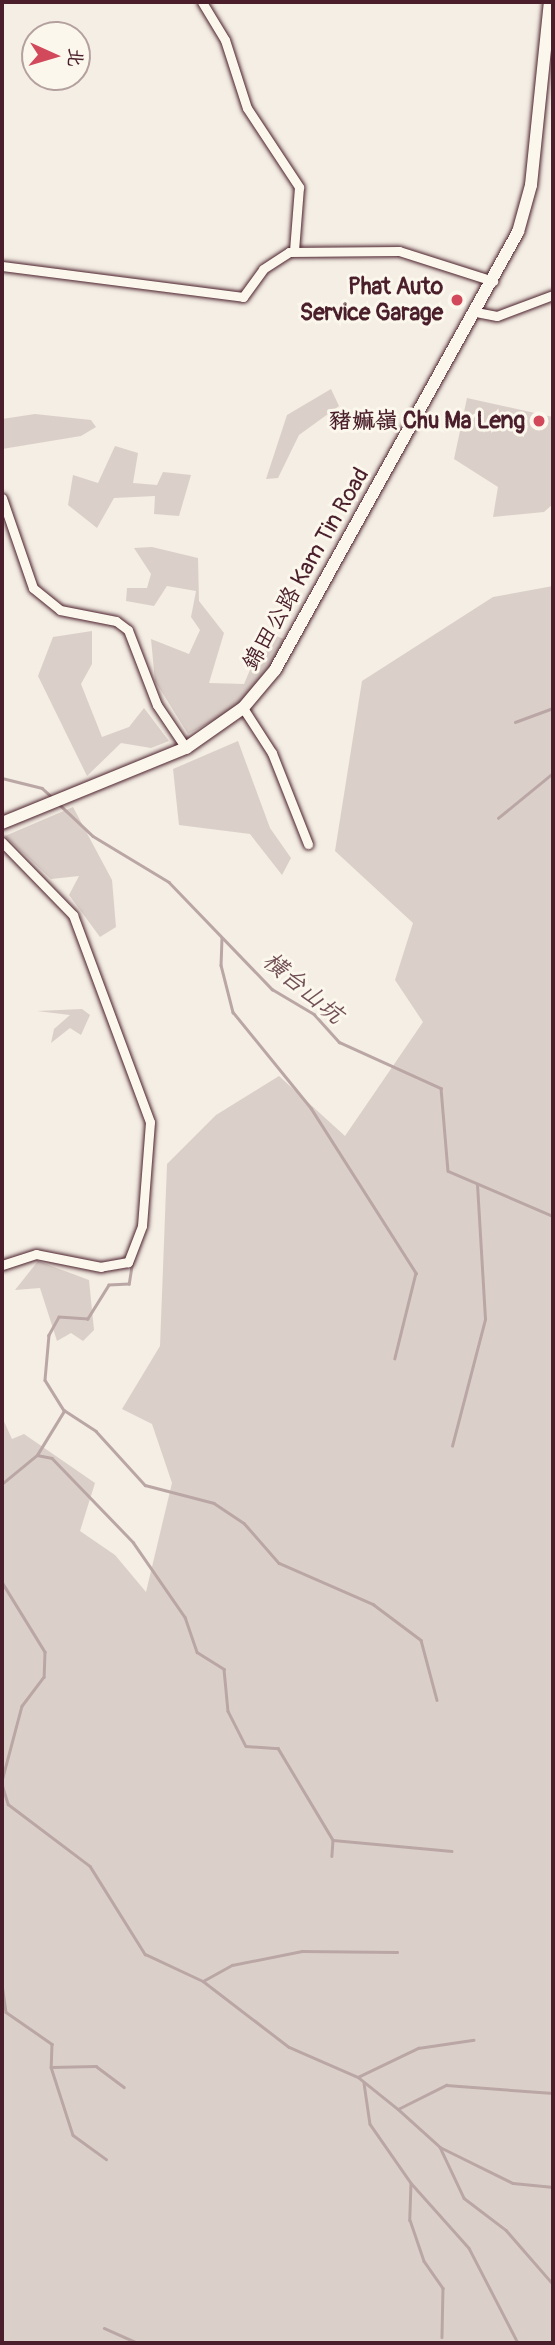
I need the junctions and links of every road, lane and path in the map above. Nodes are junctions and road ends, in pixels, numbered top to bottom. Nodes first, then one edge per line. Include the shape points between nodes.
1 (202, 2) edge
2 (550, 2) edge
3 (294, 250) junction
4 (2, 266) edge
5 (493, 281) junction
6 (553, 295) edge
7 (476, 312) junction
8 (2, 498) edge
9 (243, 708) junction
10 (187, 748) junction
11 (2, 823) edge
12 (2, 842) edge
13 (308, 844) dead end
14 (2, 1265) edge

1 - 3 street via 225,40 247,108 299,187
2 - 5 main road, 錦田公路 Kam Tin Road via 531,185 518,232
3 - 4 street via 273,260 243,297
3 - 5 street via 402,251
5 - 7 main road, 錦田公路 Kam Tin Road
6 - 7 street via 497,316
7 - 9 main road, 錦田公路 Kam Tin Road via 283,656
8 - 10 street via 33,588 60,610 116,621 128,630 158,705
9 - 10 main road, 錦田公路 Kam Tin Road
9 - 13 street via 272,753
10 - 11 main road, 錦田公路 Kam Tin Road
12 - 14 street via 73,915 150,1122 142,1226 128,1262 101,1267 36,1255

